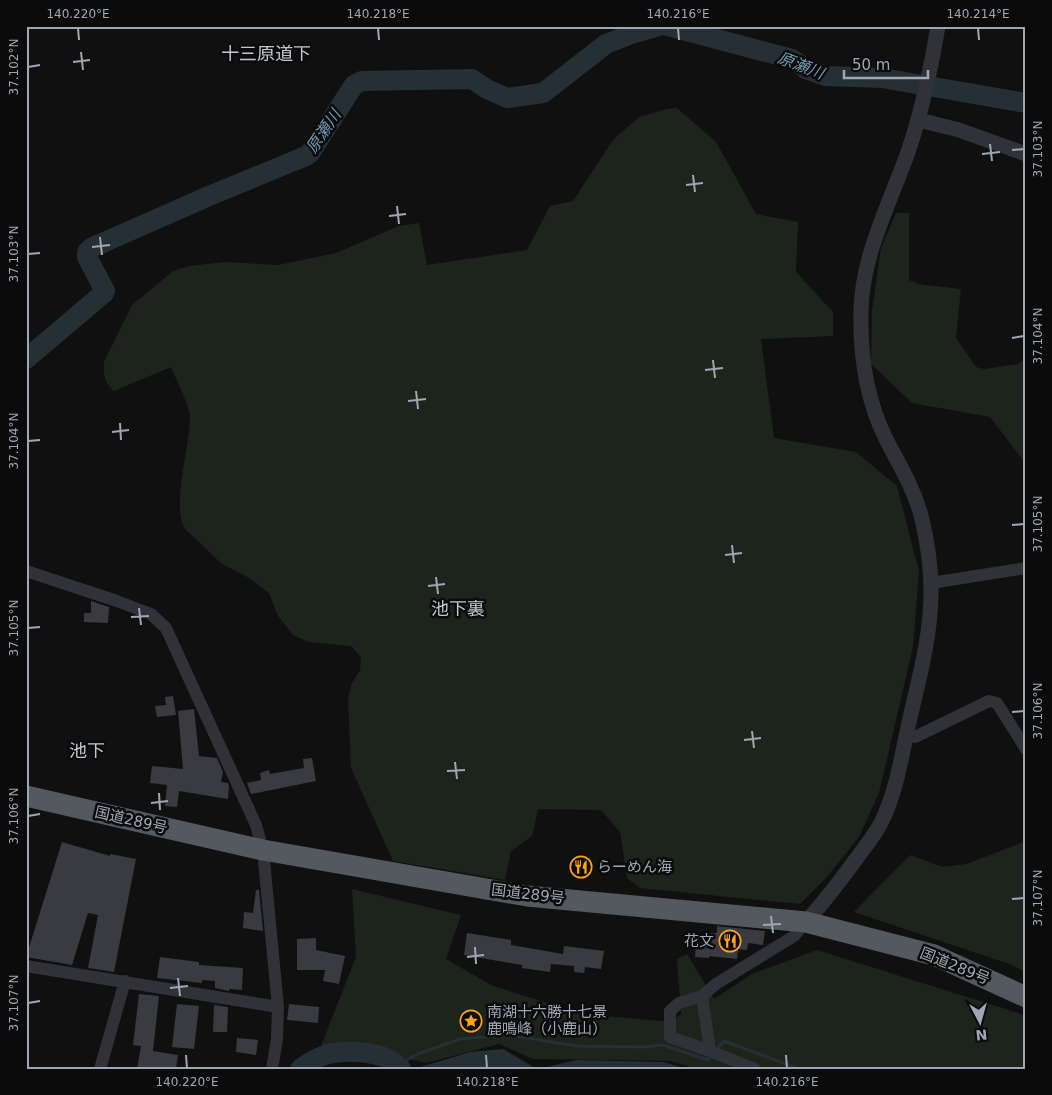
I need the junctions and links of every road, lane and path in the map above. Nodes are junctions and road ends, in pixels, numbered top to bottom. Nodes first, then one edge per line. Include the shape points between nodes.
1 (938, 26) edge
2 (919, 120) junction
3 (1026, 154) edge
4 (1026, 568) edge
5 (26, 571) edge
6 (931, 583) junction
7 (906, 734) junction
8 (1026, 749) edge
9 (26, 796) edge
10 (263, 850) junction
11 (806, 922) junction
12 (26, 966) edge
13 (125, 981) junction
14 (702, 996) junction
15 (1026, 997) edge
16 (278, 1007) junction
17 (710, 1051) junction
18 (100, 1069) edge
19 (272, 1069) edge
20 (755, 1069) edge

1 - 2 street
2 - 3 street via 960,130
2 - 6 street via 865,275 861,343 872,405 909,481 920,513 928,546
4 - 6 street
5 - 10 street via 151,614 166,628 256,825
6 - 7 street via 930,615
7 - 8 street via 914,736 989,701 997,702
7 - 11 street via 894,788 881,822 869,843
9 - 10 highway, 国道289号
10 - 11 highway, 国道289号 via 526,896
10 - 16 street
11 - 14 street via 794,936
11 - 15 highway, 国道289号 via 934,955
12 - 13 street
13 - 16 street
13 - 18 street
14 - 17 street
14 - 17 street via 679,1003 670,1011 670,1038
16 - 19 street
17 - 20 street

